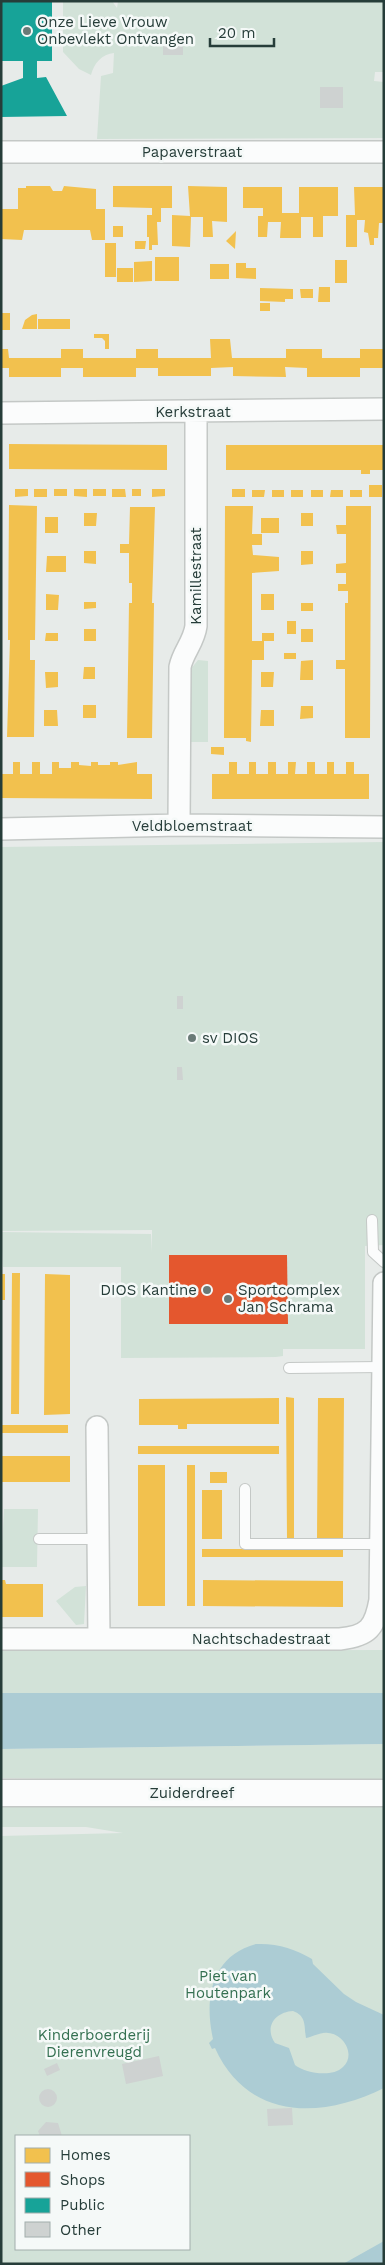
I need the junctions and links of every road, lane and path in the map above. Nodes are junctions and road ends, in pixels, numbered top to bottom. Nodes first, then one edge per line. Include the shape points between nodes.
1 (1, 152) edge
2 (384, 152) edge
3 (384, 410) edge
4 (196, 412) junction
5 (1, 413) edge
6 (178, 825) junction
7 (384, 827) edge
8 (1, 828) edge
9 (372, 1220) dead end
10 (384, 1262) edge
11 (384, 1282) edge
12 (381, 1367) junction
13 (289, 1368) dead end
14 (97, 1427) dead end
15 (245, 1489) dead end
16 (39, 1539) dead end
17 (98, 1539) junction
18 (380, 1544) junction
19 (382, 1580) edge
20 (1, 1639) edge
21 (99, 1639) junction
22 (1, 1793) edge
23 (384, 1793) edge

1 - 2 street, Papaverstraat
3 - 4 street, Kerkstraat
4 - 5 street, Kerkstraat
4 - 6 street, Kamillestraat via 196,626 194,640 182,657 180,667
6 - 7 street, Veldbloemstraat
6 - 8 street, Veldbloemstraat
9 - 10 lane via 373,1252
11 - 12 street, Nachtschadestraat
12 - 13 lane
12 - 18 street, Nachtschadestraat
14 - 17 street
15 - 18 lane via 245,1544
16 - 17 lane
17 - 21 street
18 - 19 street, Nachtschadestraat
19 - 21 street, Nachtschadestraat via 374,1625 355,1636 331,1639
20 - 21 street, Nachtschadestraat
22 - 23 street, Zuiderdreef

